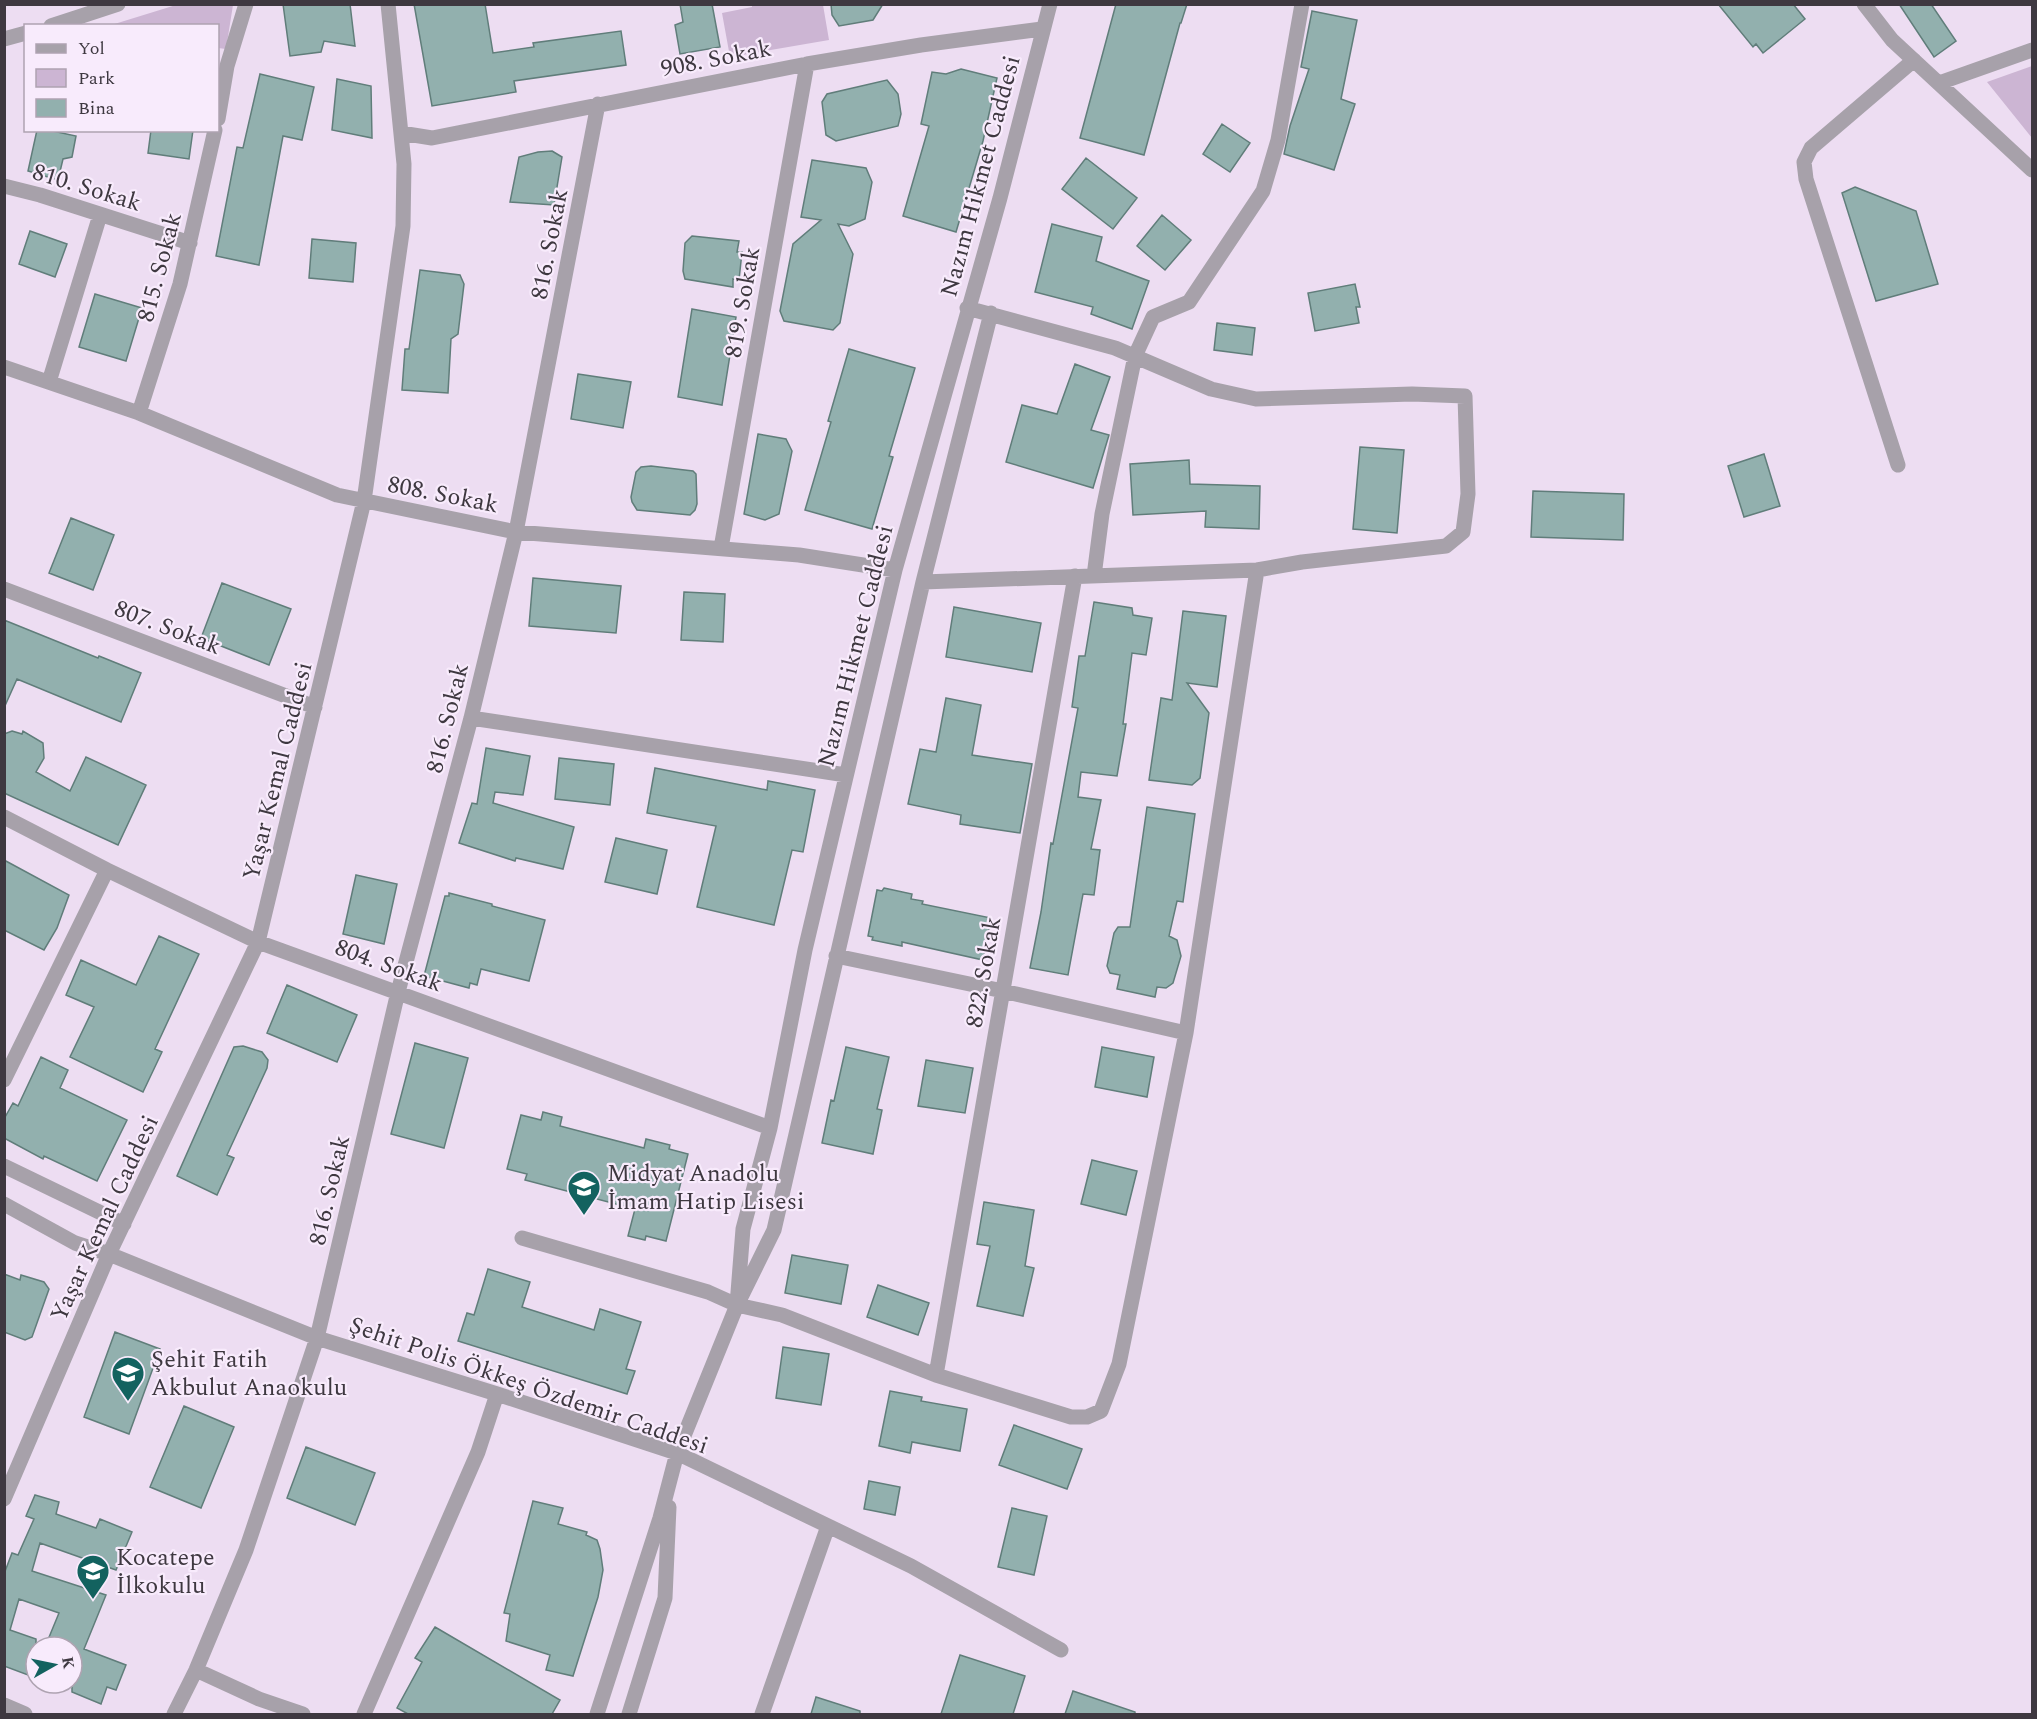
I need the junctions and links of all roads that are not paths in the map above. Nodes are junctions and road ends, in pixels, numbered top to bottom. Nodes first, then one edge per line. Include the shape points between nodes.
1 (118, 4) edge
2 (246, 4) edge
3 (388, 4) edge
4 (1050, 4) edge
5 (1302, 4) edge
6 (1864, 4) edge
7 (86, 15) edge
8 (57, 24) edge
9 (1042, 29) junction
10 (24, 34) edge
11 (4, 39) edge
12 (2032, 50) edge
13 (1914, 60) junction
14 (807, 64) junction
15 (222, 66) edge
16 (1939, 83) junction
17 (598, 104) junction
18 (219, 106) edge
19 (215, 132) edge
20 (401, 134) junction
21 (2032, 170) edge
22 (4, 186) edge
23 (100, 215) junction
24 (190, 243) junction
25 (967, 308) junction
26 (991, 313) junction
27 (1135, 356) junction
28 (4, 368) edge
29 (49, 382) junction
30 (139, 413) junction
31 (1898, 465) dead end
32 (364, 501) junction
33 (516, 532) junction
34 (721, 548) junction
35 (895, 570) junction
36 (1257, 570) junction
37 (1075, 576) junction
38 (1094, 576) junction
39 (923, 582) junction
40 (4, 589) edge
41 (315, 707) junction
42 (471, 718) junction
43 (846, 775) junction
44 (4, 817) edge
45 (107, 870) junction
46 (258, 942) junction
47 (836, 956) junction
48 (1003, 991) junction
49 (398, 992) junction
50 (1186, 1033) junction
51 (4, 1080) edge
52 (770, 1128) junction
53 (4, 1166) edge
54 (4, 1204) edge
55 (124, 1224) junction
56 (522, 1238) dead end
57 (109, 1254) junction
58 (737, 1305) junction
59 (317, 1338) junction
60 (936, 1375) junction
61 (497, 1394) junction
62 (676, 1453) junction
63 (670, 1478) junction
64 (4, 1499) edge
65 (828, 1526) junction
66 (1061, 1650) dead end
67 (196, 1670) junction
68 (4, 1705) edge
69 (25, 1714) edge
70 (174, 1714) edge
71 (303, 1714) edge
72 (364, 1714) edge
73 (597, 1714) edge
74 (629, 1714) edge
75 (762, 1714) edge

1 - 7 street
2 - 15 street
3 - 20 street, Yaşar Kemal Caddesi
4 - 9 street, Nazım Hikmet Caddesi
5 - 27 street via 1278,140 1263,191 1189,302 1153,317
6 - 13 street via 1892,40
7 - 8 street
9 - 14 street, 908. Sokak
9 - 25 street, Nazım Hikmet Caddesi via 1000,198
10 - 11 street
12 - 16 street
13 - 16 street
13 - 31 street via 1811,148 1804,162 1806,179
14 - 17 street, 908. Sokak
14 - 34 street, 819. Sokak
15 - 18 street
16 - 21 street
17 - 20 street, 908. Sokak via 432,138
17 - 33 street, 816. Sokak
19 - 24 street, 815. Sokak
20 - 32 street, Yaşar Kemal Caddesi via 404,225
22 - 23 street, 810. Sokak
23 - 24 street, 810. Sokak
23 - 29 street
24 - 30 street, 815. Sokak
25 - 26 street
25 - 35 street, Nazım Hikmet Caddesi
26 - 27 street
26 - 39 street, Nazım Hikmet Caddesi
27 - 36 street via 1211,389 1256,399 1465,396 1468,494 1463,532 1446,546
27 - 38 street via 1102,513
28 - 29 street, 808. Sokak
29 - 30 street, 808. Sokak
30 - 32 street, 808. Sokak via 337,495
32 - 33 street, 808. Sokak
32 - 41 street, Yaşar Kemal Caddesi
33 - 34 street, 808. Sokak
33 - 42 street, 816. Sokak
34 - 35 street, 808. Sokak
35 - 43 street, Nazım Hikmet Caddesi
36 - 38 street
36 - 50 street
37 - 38 street
37 - 39 street
37 - 48 street, 822. Sokak
39 - 47 street, Nazım Hikmet Caddesi
40 - 41 street, 807. Sokak
41 - 46 street, Yaşar Kemal Caddesi
42 - 43 street
42 - 49 street, 816. Sokak
43 - 52 street, Nazım Hikmet Caddesi via 805,950
44 - 45 street, 804. Sokak
45 - 46 street, 804. Sokak
45 - 51 street
46 - 49 street, 804. Sokak
46 - 55 street, Yaşar Kemal Caddesi
47 - 48 street
47 - 58 street, Nazım Hikmet Caddesi via 774,1230
48 - 50 street
48 - 60 street, 822. Sokak
49 - 52 street, 804. Sokak
49 - 59 street, 816. Sokak
50 - 60 street via 1119,1364 1101,1411 1087,1417 1071,1417
52 - 58 street, Nazım Hikmet Caddesi via 743,1228
53 - 55 street
54 - 57 street, Şehit Polis Ökkeş Özdemir Caddesi via 75,1242
55 - 57 street, Yaşar Kemal Caddesi
56 - 58 street via 708,1292
57 - 59 street, Şehit Polis Ökkeş Özdemir Caddesi
57 - 64 street, Yaşar Kemal Caddesi
58 - 60 street via 782,1315
58 - 62 street, Nazım Hikmet Caddesi
59 - 61 street, Şehit Polis Ökkeş Özdemir Caddesi
59 - 67 street, 816. Sokak via 246,1550
61 - 62 street, Şehit Polis Ökkeş Özdemir Caddesi
61 - 72 street via 478,1452
62 - 63 street, Nazım Hikmet Caddesi
62 - 65 street, Şehit Polis Ökkeş Özdemir Caddesi
63 - 73 street, Nazım Hikmet Caddesi
63 - 74 street via 665,1599
65 - 66 street, Şehit Polis Ökkeş Özdemir Caddesi via 911,1566
65 - 75 street
67 - 70 street, 816. Sokak
67 - 71 street
68 - 69 street

